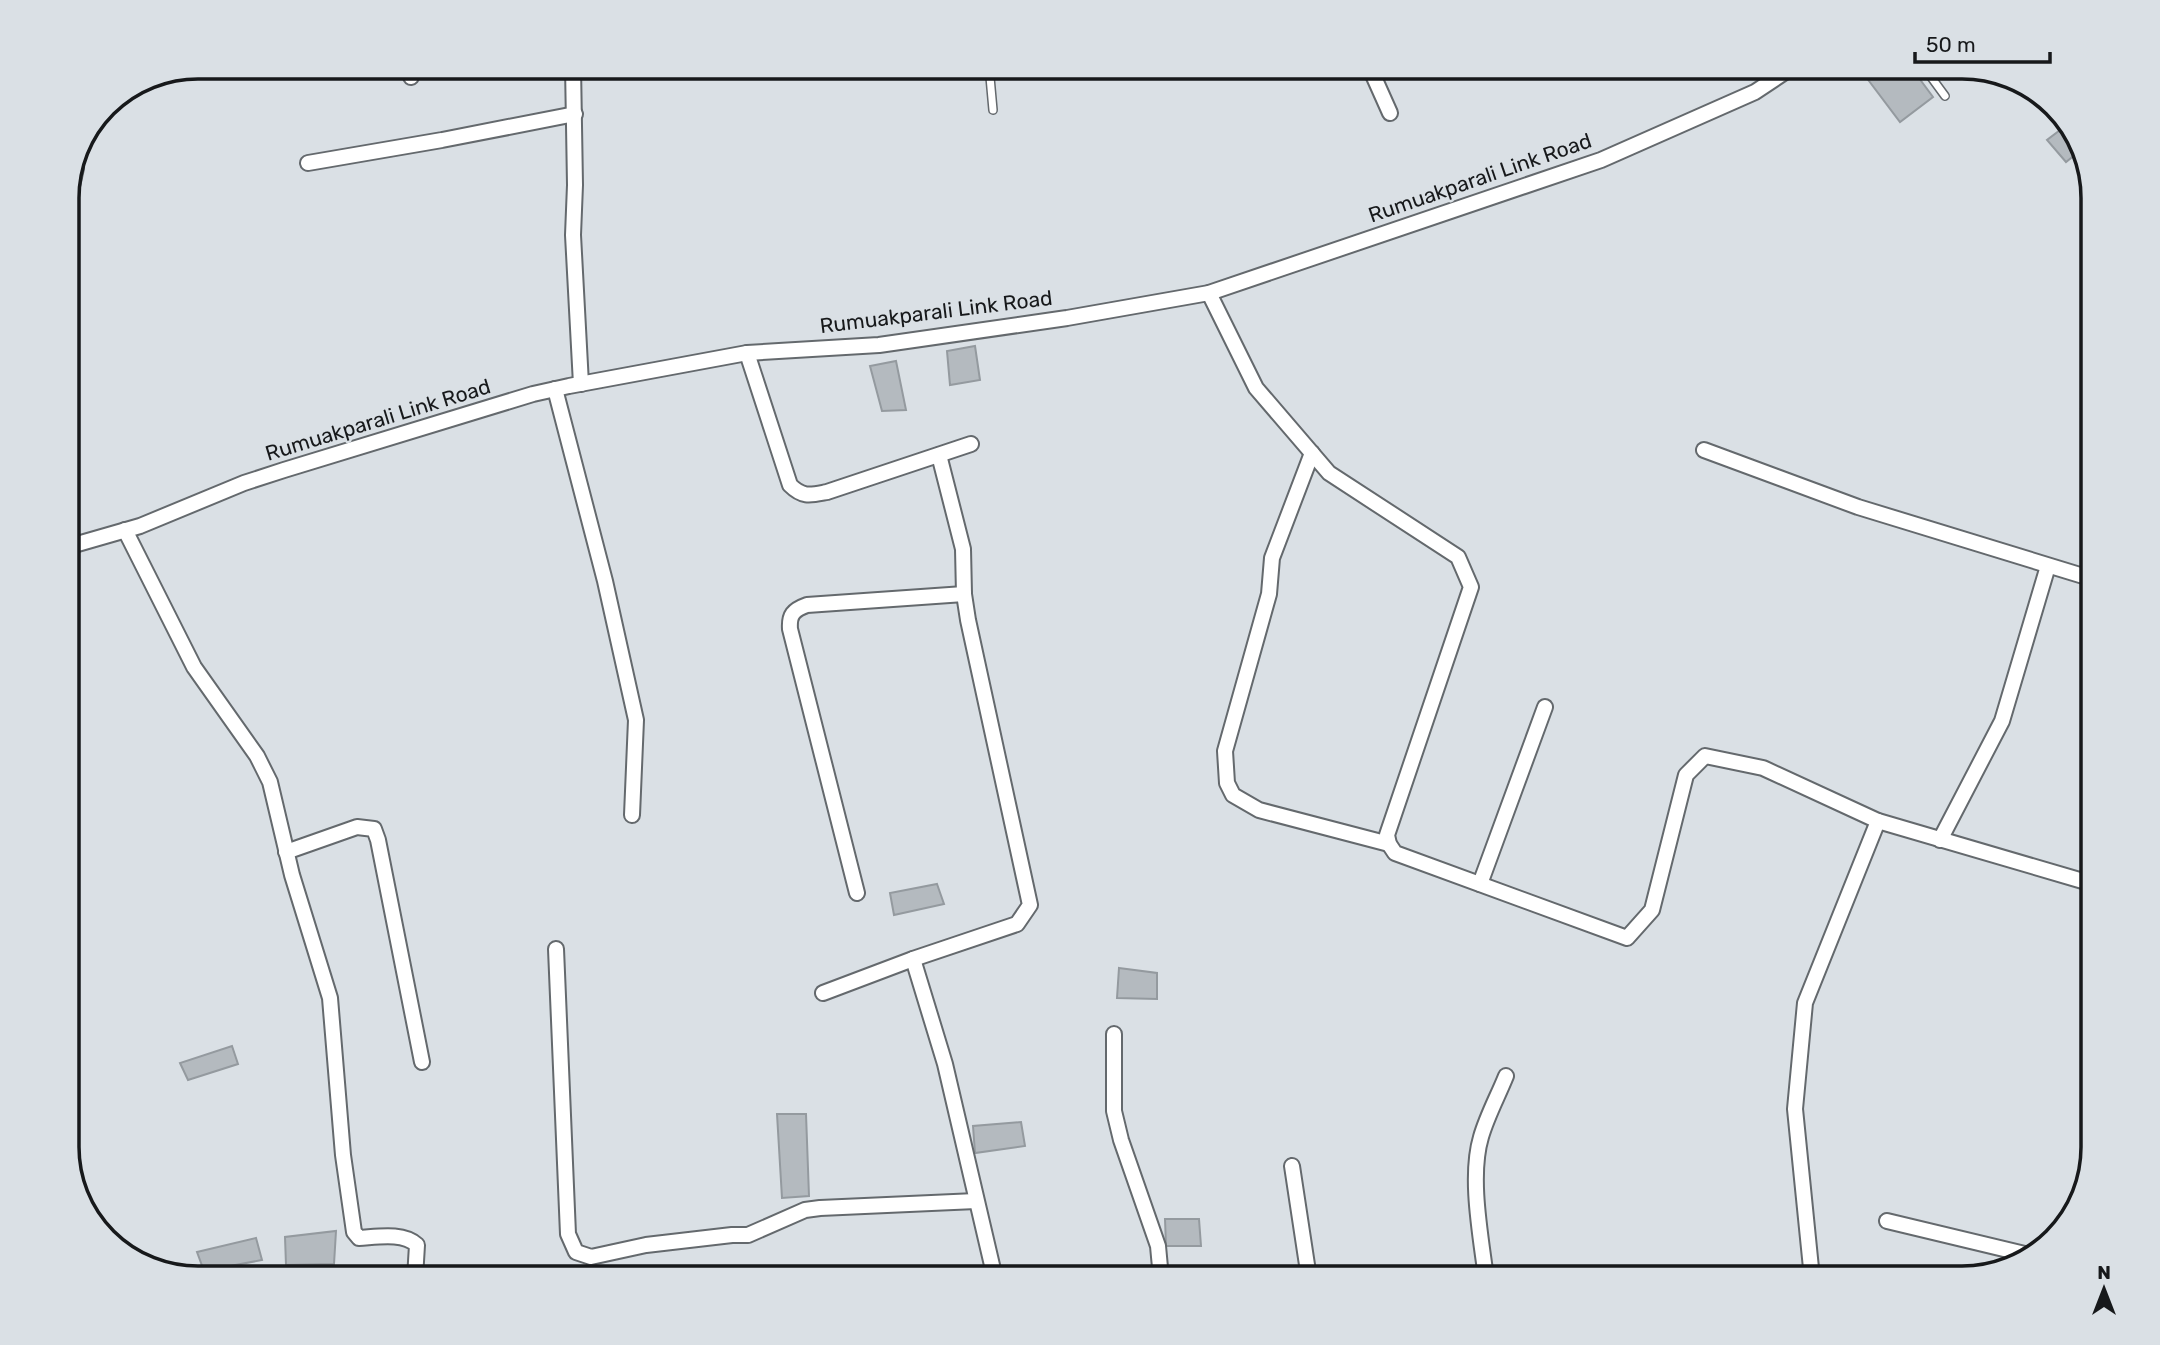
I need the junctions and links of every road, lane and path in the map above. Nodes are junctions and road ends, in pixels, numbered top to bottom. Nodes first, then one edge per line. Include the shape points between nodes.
1 (574, 79) edge
2 (990, 79) edge
3 (1375, 79) edge
4 (1774, 79) edge
5 (1933, 79) edge
6 (1945, 96) dead end
7 (993, 110) dead end
8 (1390, 113) dead end
9 (575, 114) junction
10 (308, 163) dead end
11 (1209, 293) junction
12 (747, 353) junction
13 (582, 384) junction
14 (555, 389) junction
15 (971, 444) dead end
16 (1704, 450) dead end
17 (1312, 453) junction
18 (939, 455) junction
19 (125, 530) junction
20 (79, 543) edge
21 (2048, 566) junction
22 (2081, 576) edge
23 (964, 594) junction
24 (1545, 707) dead end
25 (632, 815) dead end
26 (1878, 821) junction
27 (1940, 839) junction
28 (1389, 844) junction
29 (286, 852) junction
30 (2081, 880) edge
31 (1480, 884) junction
32 (857, 893) dead end
33 (556, 949) dead end
34 (913, 959) junction
35 (823, 993) dead end
36 (1114, 1034) dead end
37 (422, 1062) dead end
38 (1506, 1076) dead end
39 (1292, 1166) dead end
40 (976, 1201) junction
41 (1887, 1220) dead end
42 (2018, 1252) edge
43 (416, 1266) edge
44 (992, 1266) edge
45 (1160, 1266) edge
46 (1307, 1266) edge
47 (1484, 1266) edge
48 (1811, 1266) edge

1 - 9 street
2 - 7 lane
3 - 8 street
4 - 11 street, Rumuakparali Link Road via 1755,92 1601,160
5 - 6 lane
9 - 10 street
9 - 13 street via 573,235
11 - 12 street, Rumuakparali Link Road via 878,345
11 - 17 street via 1256,388
12 - 13 street, Rumuakparali Link Road
12 - 18 street via 790,485 798,493 827,492
13 - 14 street, Rumuakparali Link Road
14 - 19 street, Rumuakparali Link Road via 271,474
14 - 25 street via 636,720
15 - 18 street
16 - 21 street via 1858,507
17 - 28 street via 1329,473 1458,557 1471,587 1387,835
17 - 28 street via 1272,558 1269,594 1225,751 1227,783 1233,795 1259,810
18 - 23 street via 963,549
19 - 20 street, Rumuakparali Link Road
19 - 29 street via 194,667 257,756 270,782
21 - 22 street
21 - 27 street via 2002,721
23 - 32 street via 807,605 790,618
23 - 34 street via 1030,905 1017,924
24 - 31 street
26 - 27 street
26 - 31 street via 1763,768 1705,756 1686,775 1652,910 1627,937
26 - 48 street via 1805,1003 1795,1109
27 - 30 street
28 - 31 street via 1395,853
29 - 37 street via 357,827 374,829
29 - 43 street via 330,998 354,1232 359,1238 411,1240 417,1245
33 - 40 street via 568,1234 576,1252 591,1257 646,1245 748,1235 820,1208
34 - 35 street
34 - 40 street via 945,1064
36 - 45 street via 1114,1111 1158,1246
38 - 47 street via 1480,1137 1477,1161
39 - 46 street
40 - 44 street
41 - 42 street

